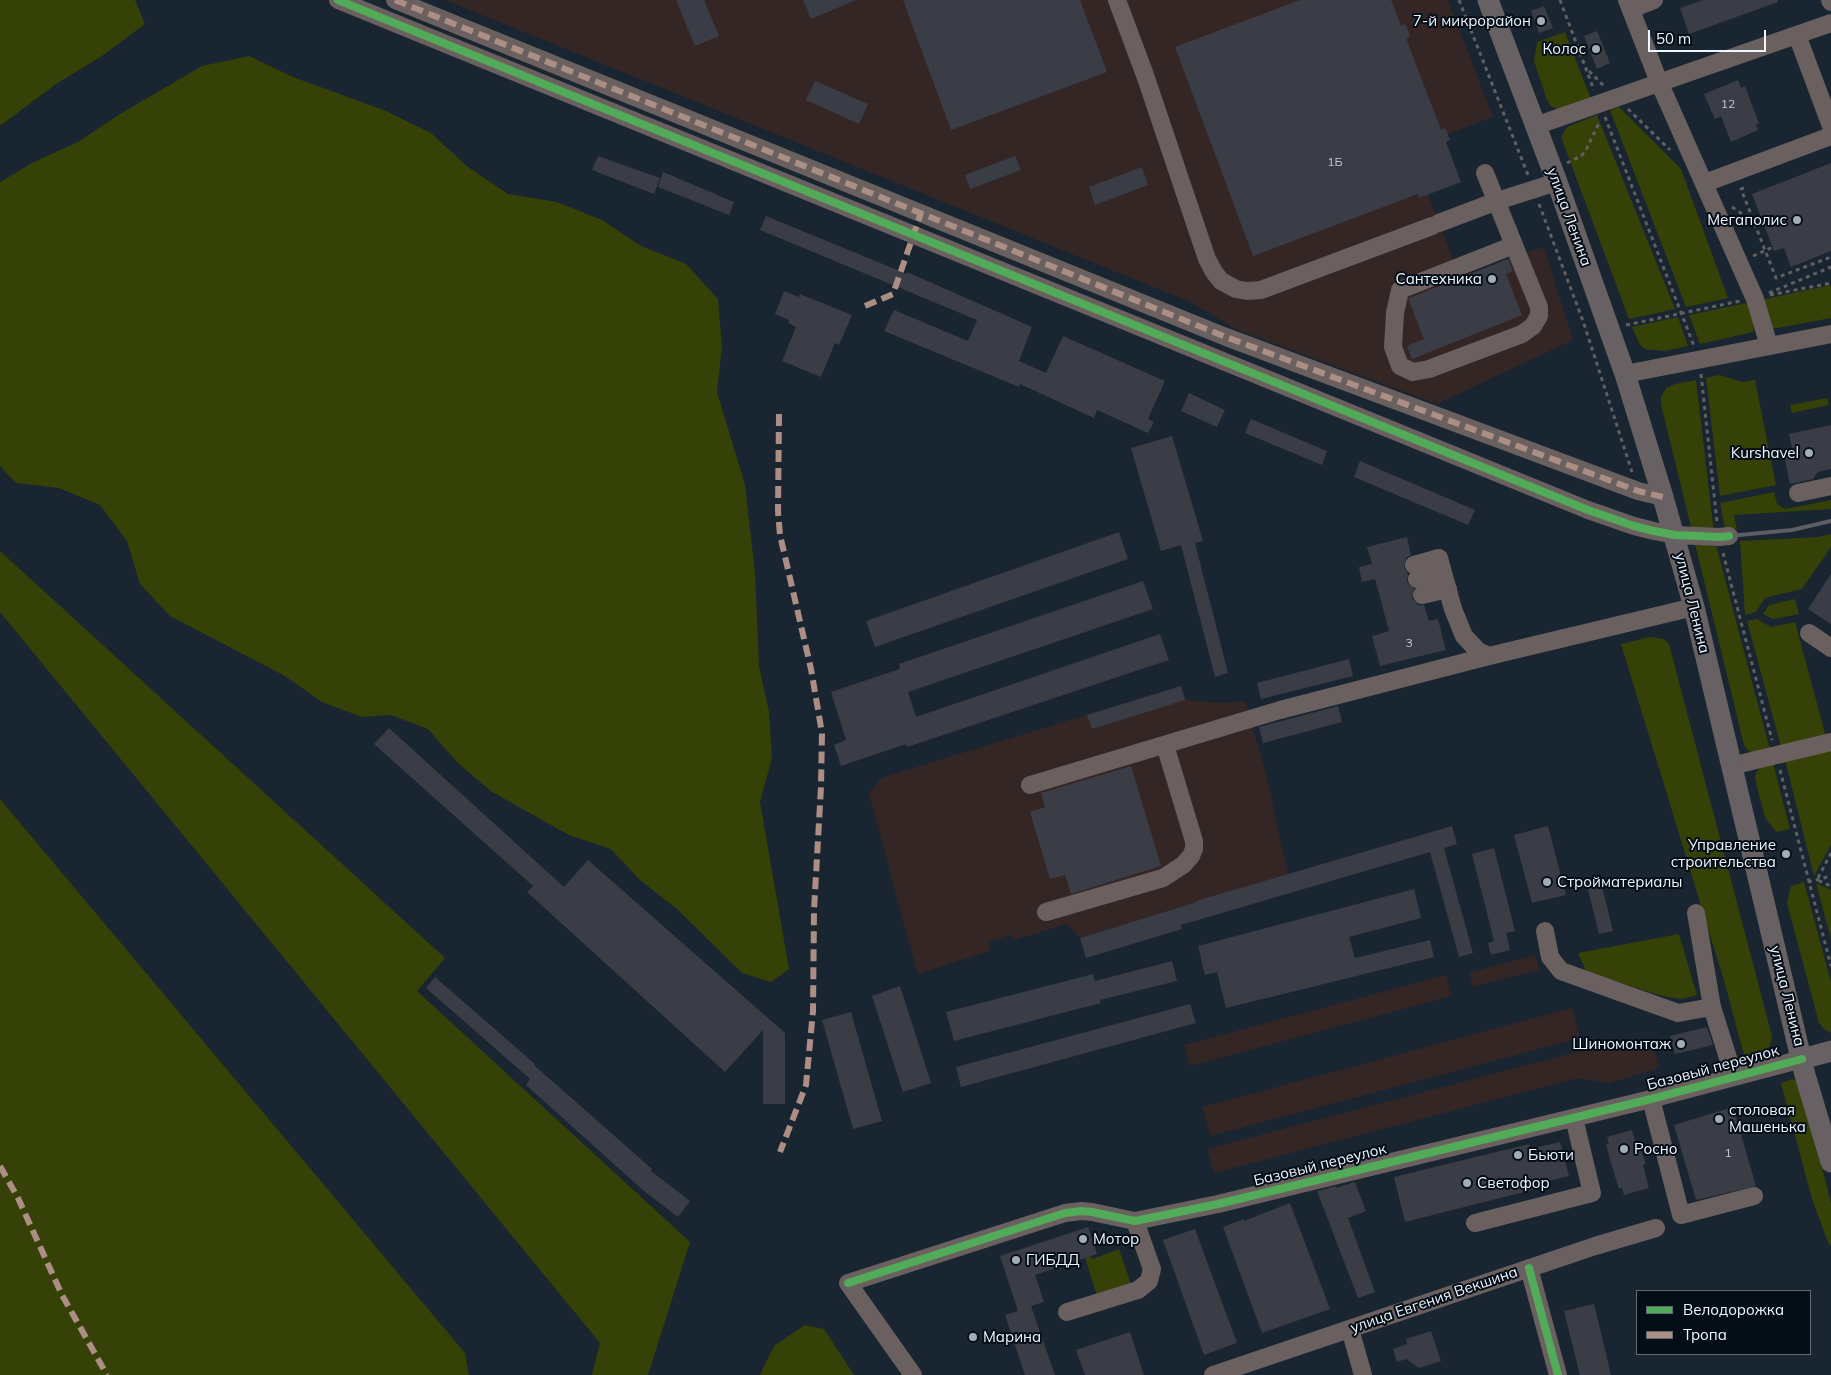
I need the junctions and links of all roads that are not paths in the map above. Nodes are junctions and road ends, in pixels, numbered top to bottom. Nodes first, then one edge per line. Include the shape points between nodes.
1 (338, 0) edge
2 (395, 0) edge
3 (1117, 0) edge
4 (1488, 0) edge
5 (1654, 0) edge
6 (1629, 4) edge
7 (1831, 23) edge
8 (1797, 35) junction
9 (1659, 82) junction
10 (1536, 126) junction
11 (1831, 126) edge
12 (1831, 136) edge
13 (1485, 173) dead end
14 (1554, 175) junction
15 (1705, 183) junction
16 (1496, 201) junction
17 (1514, 246) junction
18 (1831, 334) edge
19 (1769, 346) junction
20 (1625, 374) junction
21 (1831, 486) edge
22 (1798, 492) dead end
23 (1664, 497) junction
24 (1674, 535) junction
25 (1724, 537) road end
26 (1445, 581) junction
27 (1694, 607) junction
28 (1809, 633) dead end
29 (1831, 648) edge
30 (1489, 656) junction
31 (1831, 742) edge
32 (1165, 745) junction
33 (1731, 766) junction
34 (1030, 785) dead end
35 (1046, 912) dead end
36 (1696, 913) dead end
37 (1545, 931) dead end
38 (1712, 1007) junction
39 (1831, 1051) edge
40 (1802, 1059) junction
41 (1734, 1077) junction
42 (1651, 1099) junction
43 (1574, 1118) junction
44 (1831, 1162) edge
45 (1754, 1196) dead end
46 (1135, 1221) junction
47 (1475, 1223) dead end
48 (1656, 1228) dead end
49 (1530, 1268) junction
50 (1068, 1312) dead end
51 (1350, 1329) junction
52 (913, 1375) edge
53 (1213, 1375) edge
54 (1363, 1375) edge
55 (1558, 1375) edge

1 - 24 street via 1588,510 1634,526
2 - 23 street via 1226,337 1638,492
3 - 16 street via 1207,259 1221,281 1236,289 1261,290
4 - 10 main road, улица Ленина
5 - 6 street
6 - 9 street
7 - 8 street
8 - 9 street
8 - 11 street
9 - 10 street
9 - 15 street
10 - 14 main road, улица Ленина
12 - 15 street
13 - 16 street
14 - 16 street via 1534,191
14 - 20 main road, улица Ленина
15 - 19 street via 1755,299
16 - 17 street
17 - 17 street via 1400,290 1393,347 1400,366 1413,372 1429,369 1522,334 1533,326 1539,316 1539,307
18 - 19 street
19 - 20 street
20 - 23 main road, улица Ленина
21 - 22 street
23 - 24 main road, улица Ленина
24 - 25 street
24 - 27 main road, улица Ленина
26 - 26 street via 1418,580 1439,558
26 - 30 street via 1464,636 1478,651
27 - 30 street
27 - 33 main road, улица Ленина
28 - 29 street
30 - 32 street via 1280,710
31 - 33 street
32 - 34 street
32 - 35 street via 1194,841 1191,856 1163,878
33 - 40 main road, улица Ленина
36 - 38 street
37 - 38 street via 1550,957 1561,971 1678,1013
38 - 41 street
39 - 40 main road
40 - 41 street, Базовый переулок
40 - 44 main road, улица Ленина
41 - 42 street, Базовый переулок
42 - 43 street, Базовый переулок
42 - 45 street via 1681,1215
43 - 46 street, Базовый переулок
43 - 47 street via 1592,1193
46 - 50 street via 1152,1269 1149,1281 1138,1290
46 - 52 street, Базовый переулок via 1081,1210 1065,1213 848,1283
48 - 49 street, улица Евгения Векшина
49 - 51 street, улица Евгения Векшина
49 - 55 street
51 - 53 street, улица Евгения Векшина
51 - 54 street

